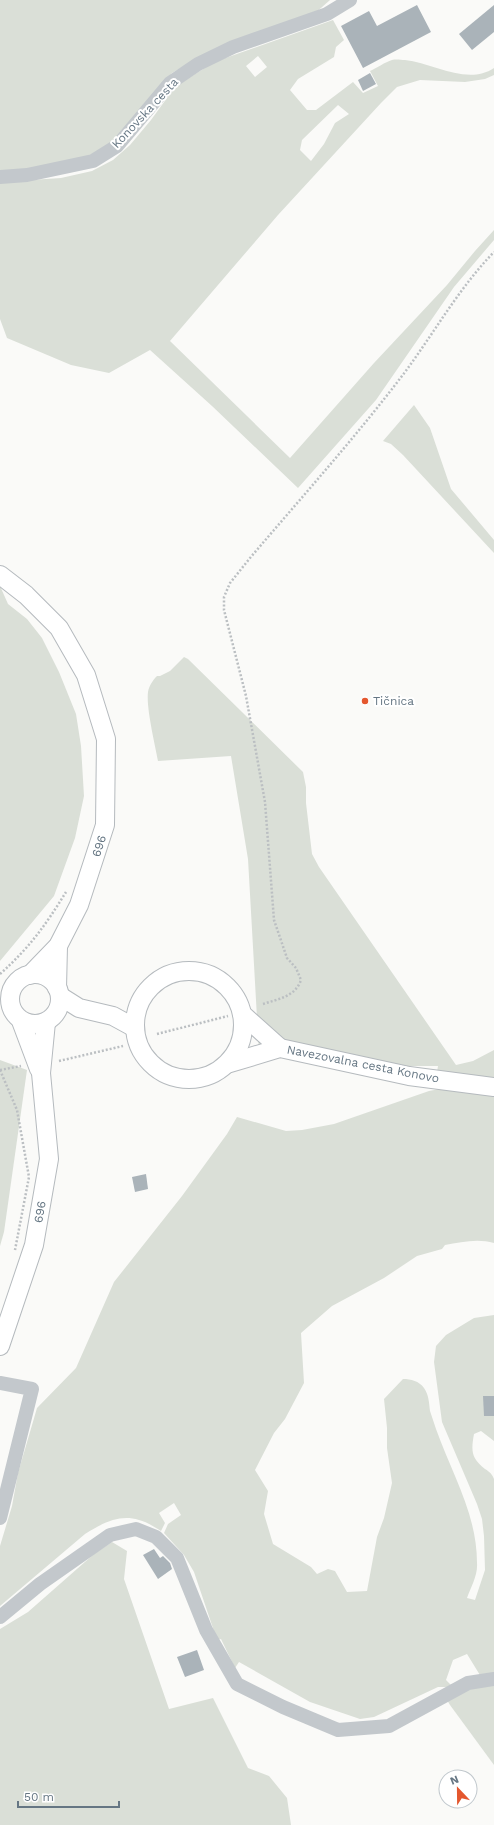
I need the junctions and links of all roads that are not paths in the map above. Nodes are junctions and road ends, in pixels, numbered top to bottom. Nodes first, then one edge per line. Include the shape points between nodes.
1 (350, 0) edge
2 (0, 177) edge
3 (0, 575) edge
4 (58, 946) junction
5 (30, 975) junction
6 (144, 994) junction
7 (55, 1004) junction
8 (235, 1015) junction
9 (113, 1016) junction
10 (21, 1020) junction
11 (135, 1028) junction
12 (280, 1048) junction
13 (227, 1064) junction
14 (41, 1073) junction
15 (494, 1087) edge
16 (0, 1346) edge
17 (0, 1383) edge
18 (0, 1518) edge
19 (0, 1617) edge
20 (494, 1679) edge

1 - 2 street, Konovska cesta via 327,14 233,47 198,64 170,84 117,146 93,161 27,175
3 - 4 main road, 696 / 696 via 26,595 59,628 86,674 106,739 105,825 79,905
4 - 5 main road, 696 / 696
4 - 7 main road, 696 / 696
5 - 7 main road via 46,977 52,982
5 - 10 main road, 696 / 696 via 23,977 11,990 11,1007
6 - 8 main road, Navezovalna cesta Konovo via 157,982 173,974 197,972 224,984 236,997
6 - 9 main road, Navezovalna cesta Konovo
6 - 11 main road, Navezovalna cesta Konovo via 137,1010
7 - 9 main road
7 - 10 main road via 38,1024 29,1024
7 - 14 main road, 696 / 696
8 - 12 main road, Navezovalna cesta Konovo
8 - 13 main road, Navezovalna cesta Konovo via 243,1032 238,1049
9 - 11 main road
10 - 14 main road, 696 / 696
11 - 13 main road, Navezovalna cesta Konovo via 138,1045 148,1060 161,1072 178,1078 196,1079 212,1074
12 - 13 main road, Navezovalna cesta Konovo
12 - 15 main road, Navezovalna cesta Konovo via 409,1076
14 - 16 main road, 696 / 696 via 49,1159 34,1246
17 - 18 street via 32,1389
19 - 20 street via 40,1584 110,1535 136,1529 156,1537 177,1558 206,1630 237,1684 290,1710 338,1730 389,1726 468,1683

